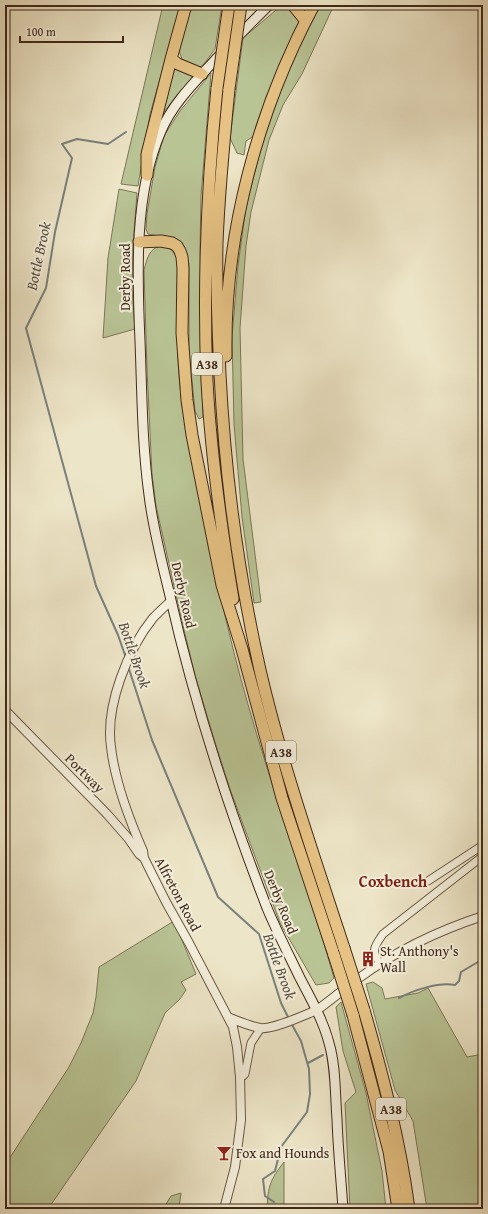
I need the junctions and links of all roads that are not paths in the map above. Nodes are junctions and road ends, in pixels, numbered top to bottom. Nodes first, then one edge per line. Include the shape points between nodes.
1 (186, 5) edge
2 (229, 5) edge
3 (241, 5) edge
4 (269, 5) edge
5 (293, 5) edge
6 (314, 5) edge
7 (305, 20) junction
8 (170, 59) junction
9 (202, 74) junction
10 (147, 175) junction
11 (139, 242) junction
12 (237, 550) junction
13 (171, 601) junction
14 (239, 639) junction
15 (5, 710) edge
16 (483, 845) edge
17 (483, 856) edge
18 (144, 858) junction
19 (428, 881) dead end
20 (483, 916) edge
21 (380, 964) junction
22 (317, 1010) junction
23 (230, 1018) junction
24 (260, 1028) junction
25 (240, 1077) junction
26 (224, 1209) edge
27 (343, 1209) edge
28 (398, 1209) edge
29 (410, 1209) edge

1 - 8 highway
2 - 14 highway, A38, bridge via 210,161 205,310 214,460
3 - 12 highway, A38, bridge via 225,128 218,236 217,310 222,416
4 - 9 main road, Derby Road
5 - 7 highway
6 - 7 highway
7 - 12 highway via 259,137 240,212 230,278 226,333 227,379
8 - 9 highway
8 - 10 highway via 148,154
9 - 10 main road, Derby Road via 184,94 165,124
10 - 11 main road, Derby Road
11 - 13 main road, Derby Road via 139,323 148,493
11 - 14 highway via 161,240 172,243 177,246 182,257 182,333 192,434 222,585
12 - 29 highway, A38, bridge via 251,629 272,719 292,791 364,1010 390,1107
13 - 18 street, Alfreton Road via 152,619 133,651 118,684 110,720 110,746
13 - 22 main road, Derby Road via 206,733 244,846 275,928
14 - 28 highway, A38, bridge via 282,798 353,1015 389,1152
15 - 18 street, Portway via 107,814
16 - 19 street
17 - 21 street via 383,934 374,949 374,955
18 - 23 street, Alfreton Road
20 - 21 street via 449,928
21 - 22 street
22 - 24 street
22 - 27 main road, Derby Road via 334,1066
23 - 24 street
23 - 25 street, Alfreton Road via 236,1040
24 - 25 street via 251,1043 245,1074
25 - 26 street, Alfreton Road via 240,1128 235,1167

